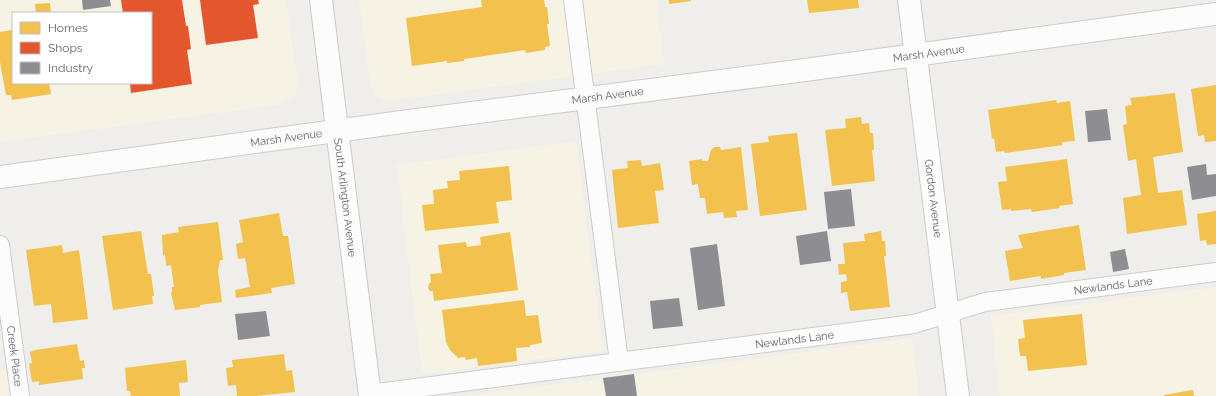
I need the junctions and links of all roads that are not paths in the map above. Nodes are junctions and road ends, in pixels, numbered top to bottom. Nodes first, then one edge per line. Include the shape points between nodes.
1 (321, 0) edge
2 (573, 0) edge
3 (909, 0) edge
4 (1216, 14) edge
5 (916, 55) junction
6 (585, 99) junction
7 (337, 132) junction
8 (0, 177) edge
9 (0, 245) edge
10 (1216, 272) edge
11 (948, 313) junction
12 (619, 362) junction
13 (370, 395) edge
14 (20, 396) edge
15 (958, 396) edge

1 - 7 street, South Arlington Avenue
2 - 6 lane
3 - 5 street, Gordon Avenue
4 - 5 street, Marsh Avenue
5 - 6 street, Marsh Avenue
5 - 11 street, Gordon Avenue
6 - 7 street, Marsh Avenue
6 - 12 lane
7 - 8 street, Marsh Avenue
7 - 13 street, South Arlington Avenue
9 - 14 lane, Creek Place
10 - 11 lane, Newlands Lane via 985,302
11 - 12 lane, Newlands Lane via 914,324
11 - 15 street, Gordon Avenue
12 - 13 lane, Newlands Lane

